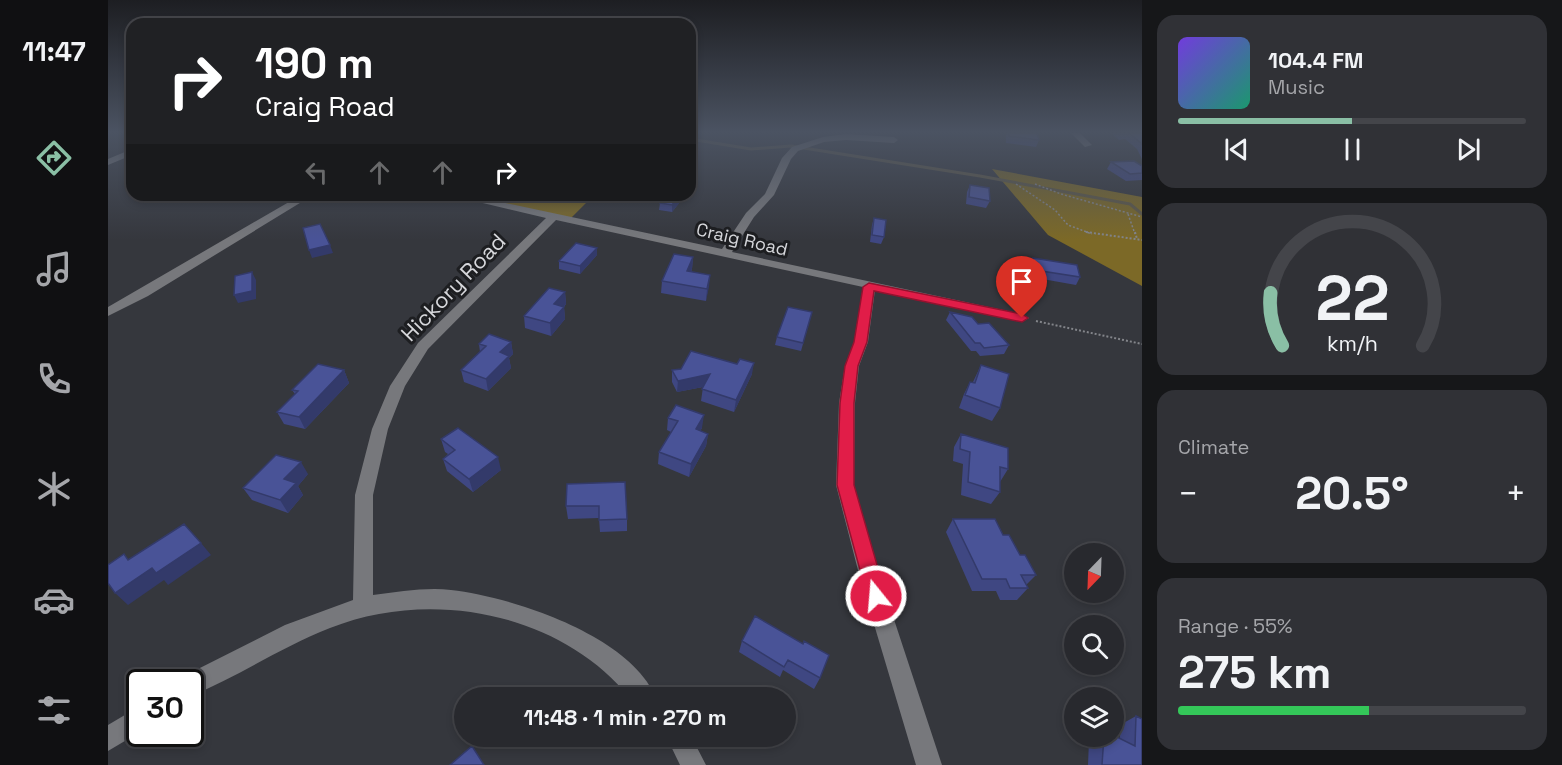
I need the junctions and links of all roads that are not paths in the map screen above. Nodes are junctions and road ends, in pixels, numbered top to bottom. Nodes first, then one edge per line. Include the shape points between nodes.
1 (782, 169) edge
2 (298, 201) edge
3 (480, 201) edge
4 (553, 217) junction
5 (724, 253) junction
6 (869, 287) junction
7 (108, 312) edge
8 (1022, 318) road end
9 (363, 607) junction
10 (204, 678) edge
11 (636, 687) edge
12 (126, 727) edge
13 (108, 739) edge
14 (684, 747) edge
15 (693, 765) edge
16 (929, 765) edge

1 - 5 street via 769,195
2 - 7 street
3 - 4 street, Craig Road
4 - 5 street, Craig Road
4 - 9 street, Hickory Road via 429,339 398,386 380,429 364,495
5 - 6 street, Craig Road
6 - 8 street, Craig Road
6 - 16 street via 847,403 846,485 869,574
9 - 10 street via 293,633
9 - 11 street via 449,599 499,607 562,630 619,667
12 - 13 street
14 - 15 street

